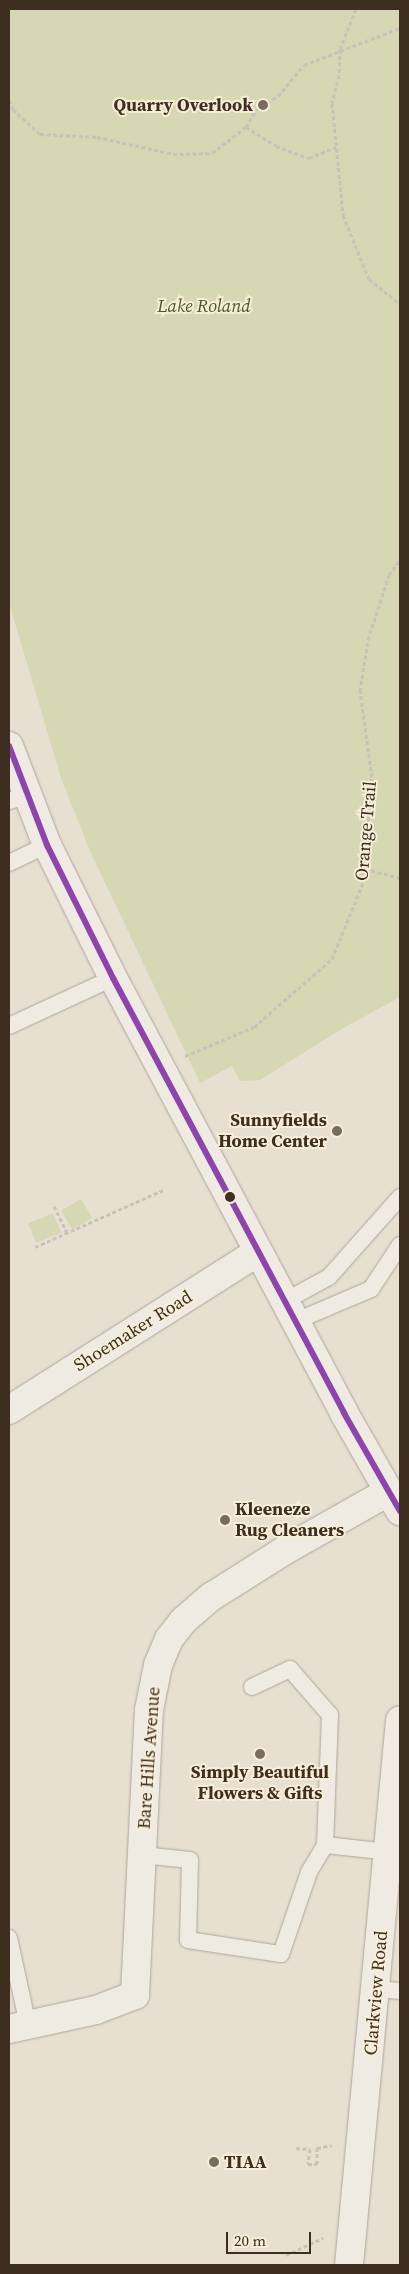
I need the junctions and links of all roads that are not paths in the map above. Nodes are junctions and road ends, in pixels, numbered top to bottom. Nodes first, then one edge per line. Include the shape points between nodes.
1 (9, 746) edge
2 (14, 798) edge
3 (47, 846) junction
4 (9, 862) edge
5 (113, 978) junction
6 (9, 1026) edge
7 (400, 1197) edge
8 (400, 1245) edge
9 (258, 1252) junction
10 (291, 1311) junction
11 (9, 1410) edge
12 (394, 1502) edge
13 (252, 1687) dead end
14 (400, 1720) edge
15 (325, 1845) junction
16 (389, 1852) junction
17 (142, 1855) junction
18 (9, 1938) edge
19 (388, 1990) edge
20 (18, 2027) edge
21 (349, 2265) edge

1 - 2 street
2 - 3 street
3 - 4 lane
3 - 5 street
5 - 6 lane
5 - 9 street
7 - 10 lane via 329,1277
8 - 10 lane via 371,1289
9 - 10 street
9 - 11 street, Shoemaker Road
10 - 12 street
12 - 17 street, Bare Hills Avenue via 211,1597 182,1621 169,1639 158,1665 149,1710
13 - 15 lane via 290,1669 330,1716
14 - 16 street, Clarkview Road
15 - 16 lane
15 - 17 lane via 309,1872 281,1954 188,1940 190,1860
16 - 19 street, Clarkview Road
17 - 20 street, Bare Hills Avenue via 135,1995 96,2010
18 - 20 lane
19 - 21 street, Clarkview Road

